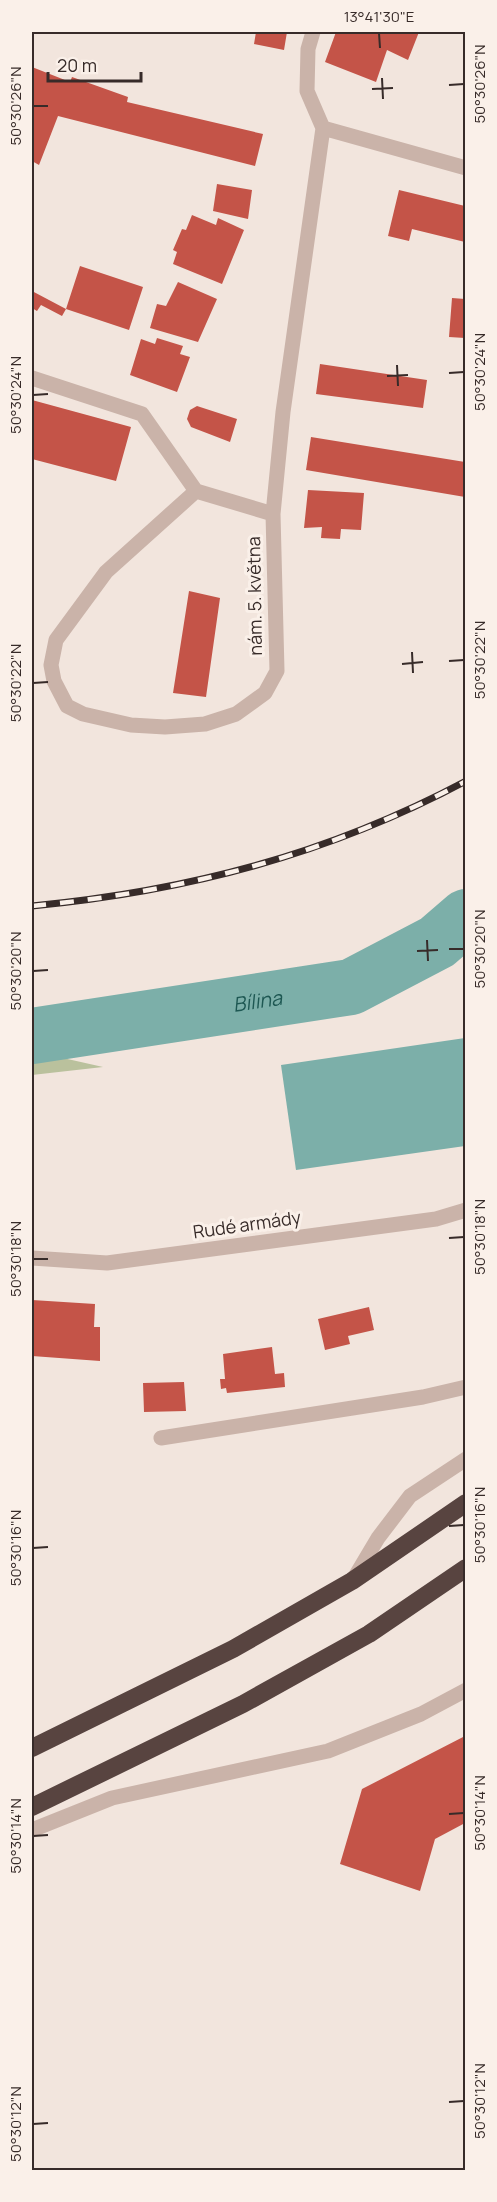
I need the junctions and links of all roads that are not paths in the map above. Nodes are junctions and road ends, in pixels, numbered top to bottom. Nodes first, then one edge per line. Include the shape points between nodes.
1 (313, 32) edge
2 (322, 128) junction
3 (465, 168) edge
4 (32, 378) edge
5 (196, 491) junction
6 (273, 514) junction
7 (465, 1210) edge
8 (32, 1258) edge
9 (465, 1387) edge
10 (161, 1438) dead end
11 (465, 1459) edge
12 (465, 1503) edge
13 (465, 1568) edge
14 (352, 1581) junction
15 (465, 1690) edge
16 (32, 1748) edge
17 (32, 1807) edge
18 (32, 1830) edge

1 - 2 street, nám. 5. května via 308,49 307,91
2 - 3 street
2 - 6 street, nám. 5. května
4 - 5 street via 142,414
5 - 6 street, nám. 5. května
5 - 6 street, nám. 5. května via 106,572 57,640 51,665 54,681 67,706 83,714 131,725 165,727 206,724 236,714 265,693 276,671
7 - 8 street, Rudé armády via 436,1219 107,1263
9 - 10 street
11 - 14 street via 410,1496
12 - 14 highway
13 - 17 highway via 369,1635 243,1704
14 - 16 highway via 233,1649
15 - 18 street via 421,1714 328,1751 112,1798

